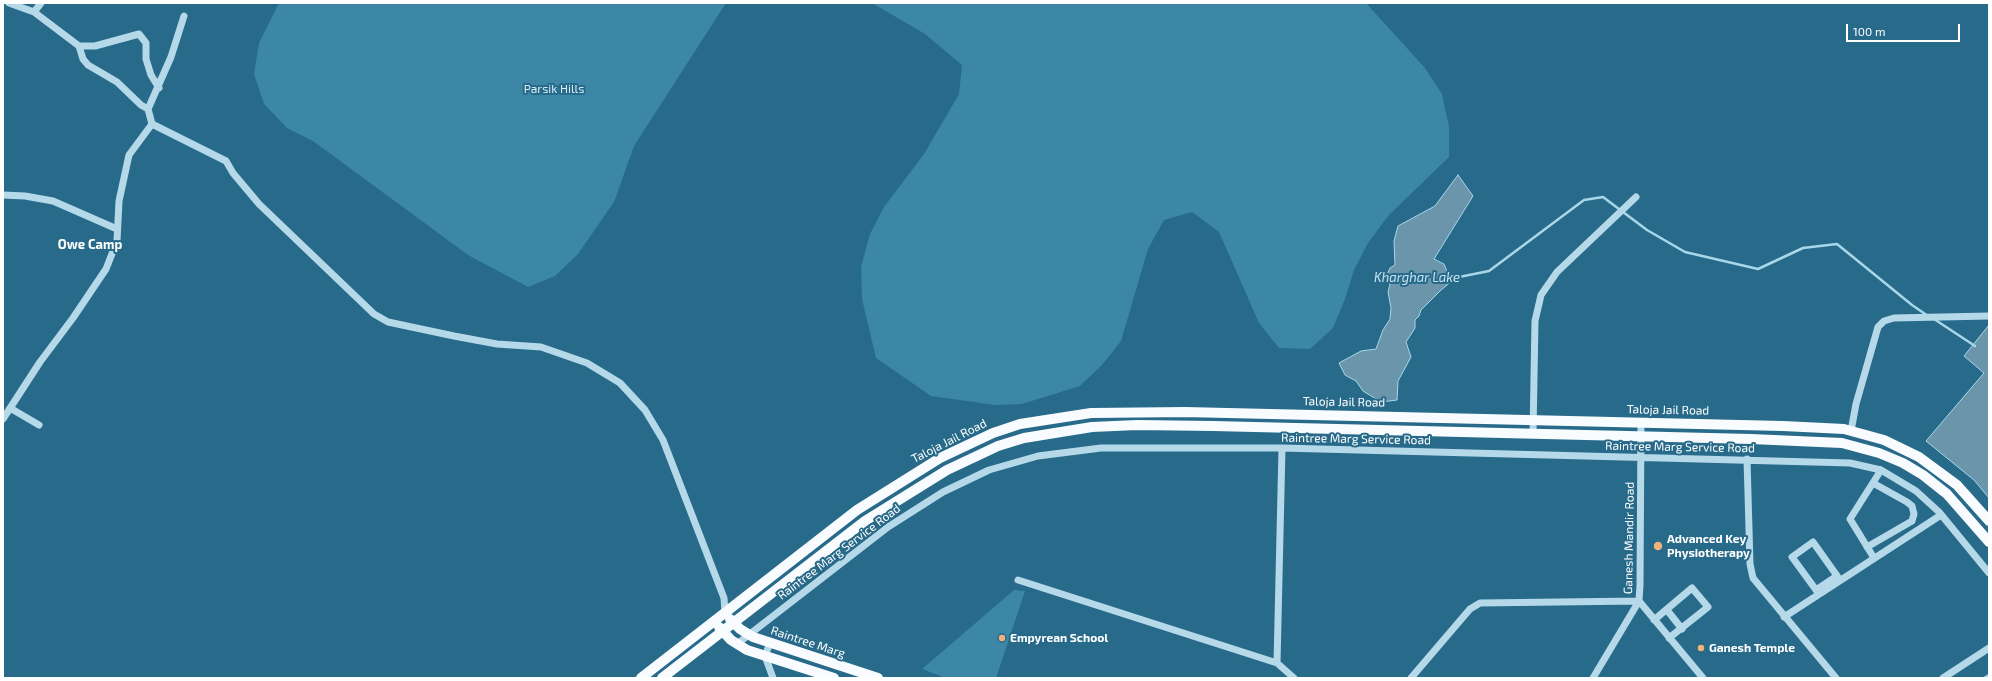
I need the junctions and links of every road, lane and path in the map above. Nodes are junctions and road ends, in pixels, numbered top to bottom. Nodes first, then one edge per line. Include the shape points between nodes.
1 (9, 3) edge
2 (41, 3) edge
3 (34, 12) junction
4 (184, 16) dead end
5 (80, 48) junction
6 (159, 88) junction
7 (148, 108) junction
8 (152, 124) junction
9 (3, 195) edge
10 (1636, 197) dead end
11 (117, 229) junction
12 (1989, 316) edge
13 (10, 408) junction
14 (3, 419) edge
15 (1533, 420) junction
16 (1641, 422) junction
17 (39, 426) dead end
18 (1851, 431) junction
19 (1533, 434) junction
20 (1641, 436) junction
21 (1282, 448) junction
22 (1641, 457) junction
23 (1747, 459) junction
24 (1881, 470) junction
25 (1873, 483) junction
26 (1941, 515) junction
27 (1989, 521) edge
28 (1989, 542) edge
29 (1867, 546) junction
30 (1874, 558) junction
31 (1989, 573) edge
32 (1839, 578) junction
33 (1018, 580) dead end
34 (1817, 592) junction
35 (1639, 602) junction
36 (1666, 610) junction
37 (725, 613) junction
38 (1784, 617) junction
39 (1654, 620) junction
40 (714, 621) junction
41 (734, 623) junction
42 (1682, 629) junction
43 (723, 632) junction
44 (749, 635) junction
45 (1669, 638) junction
46 (770, 643) junction
47 (737, 644) junction
48 (1989, 648) edge
49 (765, 656) junction
50 (1277, 662) junction
51 (641, 678) edge
52 (662, 678) edge
53 (773, 678) edge
54 (834, 678) edge
55 (878, 678) edge
56 (1294, 678) edge
57 (1411, 678) edge
58 (1593, 678) edge
59 (1703, 678) edge
60 (1836, 678) edge
61 (1943, 678) edge

1 - 3 street
2 - 3 street
3 - 5 street
4 - 6 street
5 - 6 street via 139,34 146,42 146,59
5 - 7 street via 88,65 117,82 141,105
6 - 7 street
7 - 8 street
8 - 11 street via 129,155 119,201
8 - 37 street via 226,161 259,204 374,314 388,322 497,344 541,347 587,363 620,383 645,410 662,440 724,598
9 - 11 street via 52,201
10 - 15 street via 1557,272 1541,295 1535,321
11 - 13 street via 117,241 106,269
12 - 18 street via 1894,318 1884,321 1878,327
13 - 14 street
13 - 17 street
15 - 16 main road, Taloja Jail Road
15 - 19 street
15 - 37 main road, Taloja Jail Road via 1137,411 1091,413 1020,424 946,454 878,496
16 - 18 main road, Taloja Jail Road via 1822,427
16 - 20 street, Ganesh Mandir Road
18 - 27 main road, Taloja Jail Road via 1884,440 1922,458 1957,485
19 - 20 main road, Taloja Jail Road
19 - 41 main road, Taloja Jail Road via 1138,425 1092,427 1024,438 998,446 953,466 886,507
20 - 22 street, Ganesh Mandir Road
20 - 28 main road, Taloja Jail Road via 1822,441 1867,448 1903,463 1936,485
21 - 22 street, Raintree Marg Service Road
21 - 44 street, Raintree Marg Service Road via 1101,448 1038,456 989,470 943,492 888,527
21 - 50 street
22 - 23 street, Raintree Marg Service Road
22 - 35 street, Ganesh Mandir Road
23 - 24 street, Raintree Marg Service Road via 1850,463
23 - 38 street via 1751,572 1756,583
24 - 25 street
24 - 26 street, Raintree Marg Service Road via 1916,491
25 - 29 street via 1850,519
25 - 29 street via 1912,506 1914,514 1912,521
26 - 30 street
26 - 31 street, Raintree Marg Service Road
29 - 30 street
30 - 32 street
32 - 34 street
32 - 34 street via 1814,542 1792,557
33 - 50 street
34 - 38 street
35 - 39 street, Ganesh Mandir Road
35 - 57 street via 1480,604 1470,609
35 - 58 street
36 - 39 street
36 - 42 street
36 - 42 street via 1692,588 1708,607
37 - 40 main road
37 - 41 main road, Raintree Marg
38 - 60 street
39 - 45 street, Ganesh Mandir Road
40 - 43 main road
40 - 51 main road
41 - 43 main road
41 - 44 main road, Raintree Marg
42 - 45 street
43 - 47 main road
43 - 52 main road
44 - 46 main road, Raintree Marg
44 - 47 street, Raintree Marg Service Road
45 - 59 street, Ganesh Mandir Road
46 - 49 street
46 - 55 main road, Raintree Marg
47 - 49 main road
48 - 61 street
49 - 53 street
49 - 54 main road
50 - 56 street

